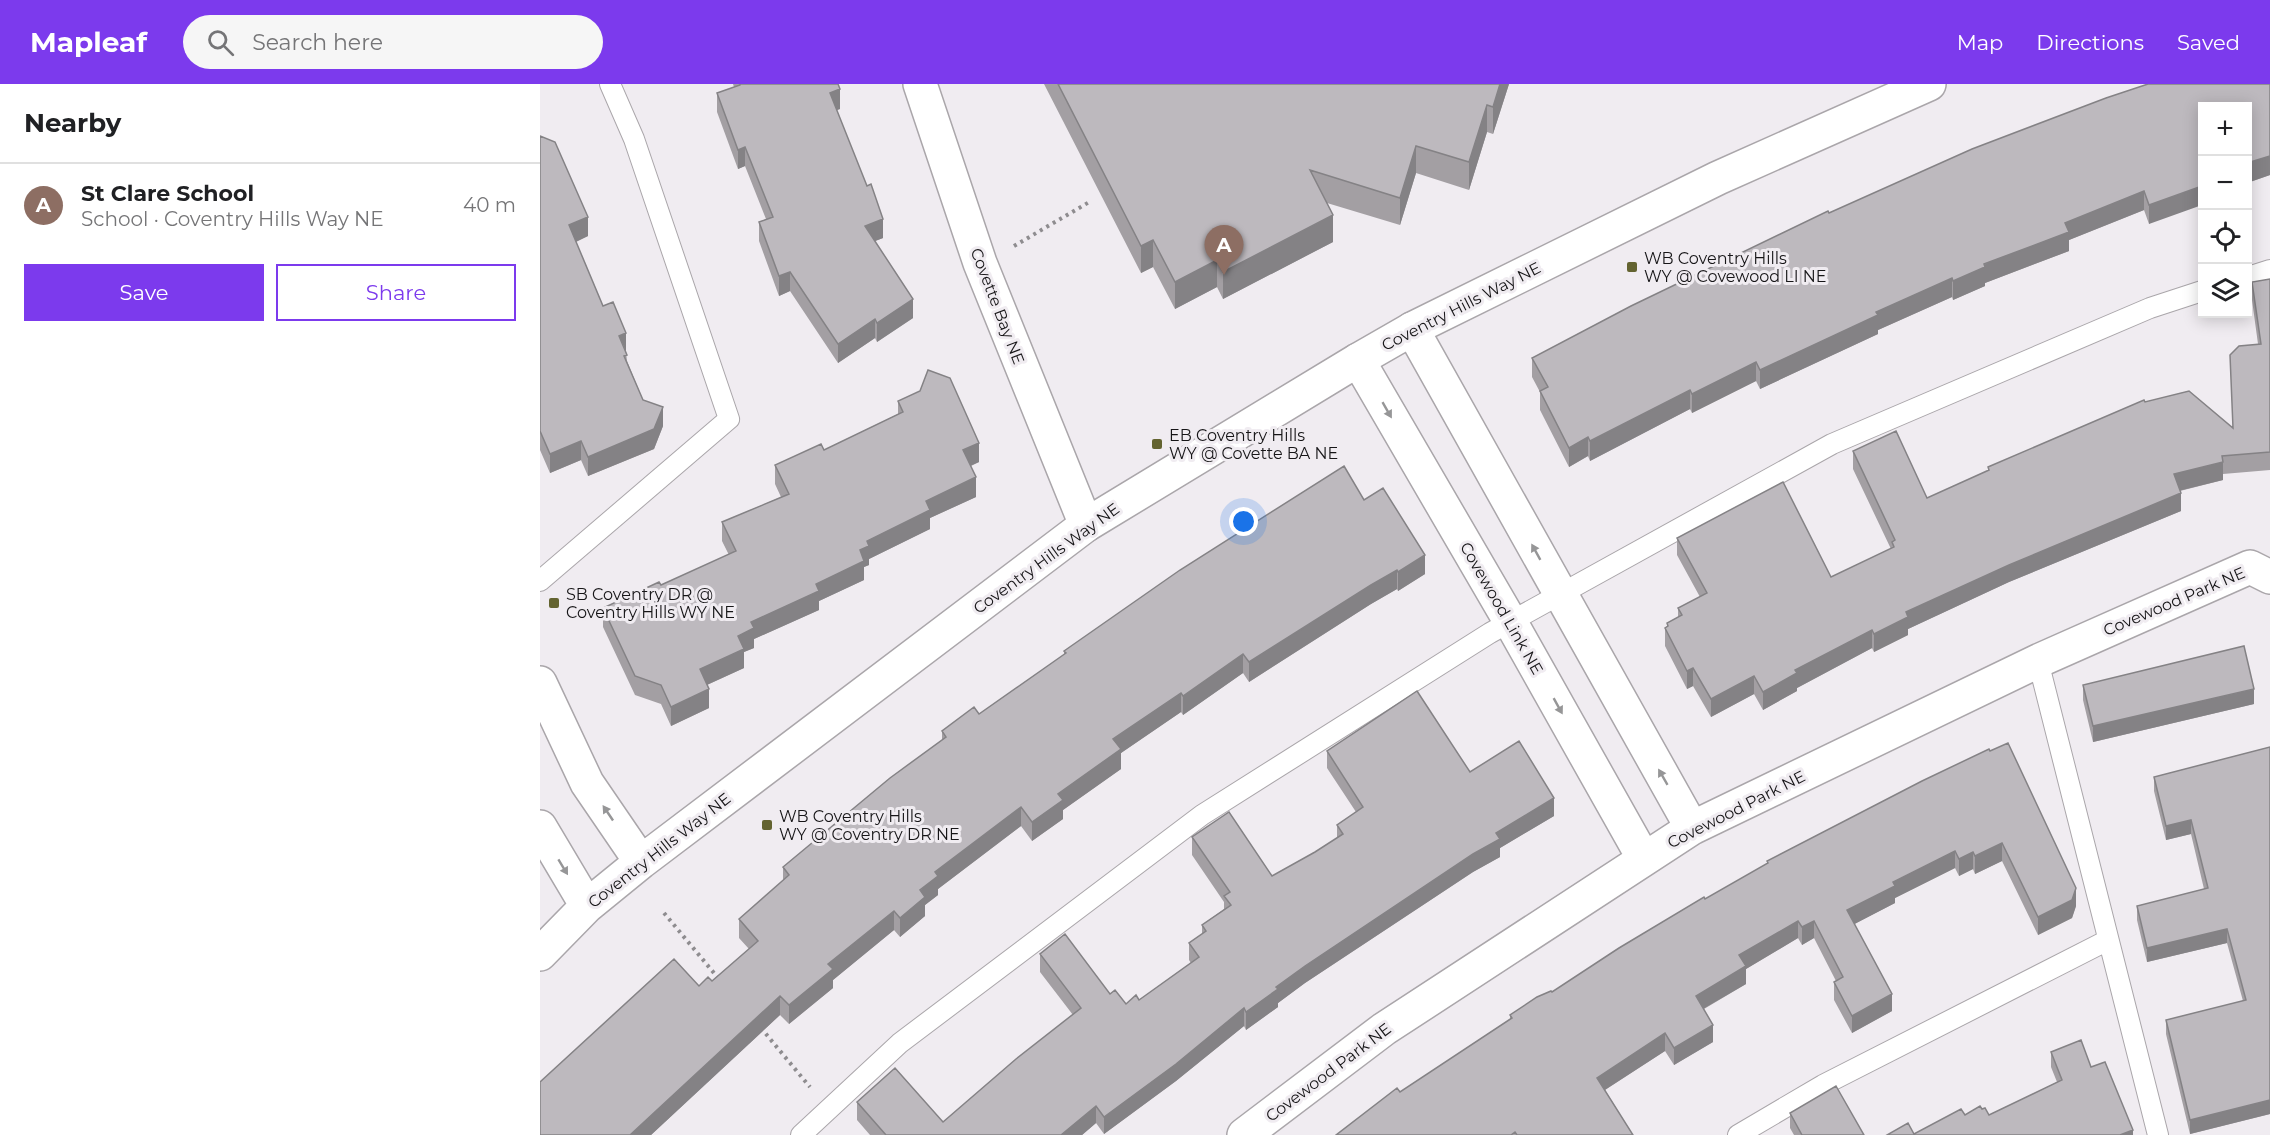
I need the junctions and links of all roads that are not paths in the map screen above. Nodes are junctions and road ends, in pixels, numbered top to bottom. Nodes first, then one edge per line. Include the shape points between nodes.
1 (610, 84) edge
2 (920, 84) edge
3 (1929, 84) edge
4 (2270, 270) edge
5 (2252, 275) edge
6 (2198, 292) edge
7 (1412, 329) junction
8 (1358, 360) junction
9 (1086, 525) junction
10 (2270, 577) edge
11 (540, 581) edge
12 (1559, 594) junction
13 (1510, 621) junction
14 (2038, 660) junction
15 (540, 683) edge
16 (540, 827) edge
17 (1692, 828) junction
18 (1644, 859) junction
19 (641, 862) junction
20 (587, 906) junction
21 (2108, 940) junction
22 (540, 954) edge
23 (801, 1135) edge
24 (1244, 1135) edge
25 (1738, 1135) edge
26 (2158, 1135) edge

1 - 11 lane via 634,139 729,419
2 - 9 street, Covette Bay NE via 980,263
3 - 7 street, Coventry Hills Way NE via 1718,178
4 - 5 lane
6 - 12 lane via 2150,308 1832,444
7 - 8 street, Coventry Hills Way NE
12 -> 7 street
8 - 9 street, Coventry Hills Way NE
8 -> 13 street, Covewood Link NE
9 - 19 street, Coventry Hills Way NE
10 - 14 street, Covewood Park NE via 2250,567
12 - 13 lane
17 -> 12 street
13 -> 18 street, Covewood Link NE
13 - 23 lane via 1202,815 900,1043
14 - 17 street, Covewood Park NE
14 - 21 lane
19 -> 15 street via 587,783
16 -> 20 street
17 - 18 street, Covewood Park NE
18 - 24 street, Covewood Park NE via 1384,1029
19 - 20 street, Coventry Hills Way NE
20 - 22 street, Coventry Hills Way NE
21 - 25 lane via 1823,1085
21 - 26 lane

